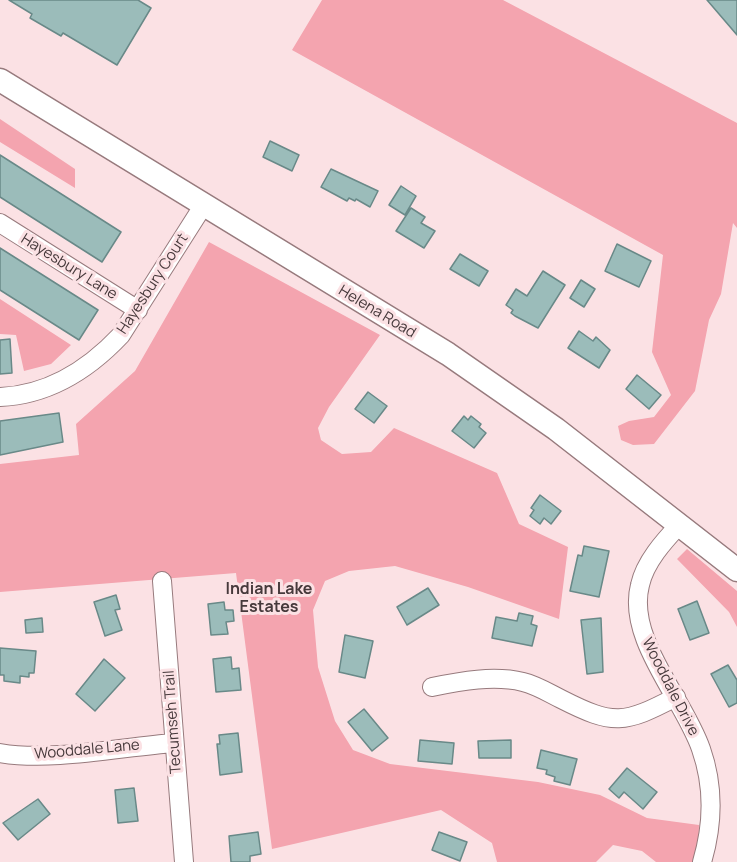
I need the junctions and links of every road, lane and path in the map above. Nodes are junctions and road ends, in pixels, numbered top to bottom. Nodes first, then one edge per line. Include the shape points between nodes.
1 (0, 80) edge
2 (203, 206) junction
3 (0, 223) edge
4 (138, 310) junction
5 (0, 397) edge
6 (680, 524) junction
7 (737, 570) edge
8 (162, 581) dead end
9 (432, 687) dead end
10 (676, 697) junction
11 (174, 743) junction
12 (0, 753) edge
13 (183, 862) edge
14 (702, 862) edge

1 - 2 main road, Helena Road
2 - 4 street, Hayesbury Court
2 - 6 main road, Helena Road via 448,354 548,423
3 - 4 street, Hayesbury Lane
4 - 5 street, Hayesbury Court via 121,335 86,367 44,389
6 - 7 main road, Helena Road
6 - 10 street, Wooddale Drive via 644,572 637,608 642,633
8 - 11 street, Tecumseh Trail
9 - 10 street via 462,681 520,681 589,713 618,720 633,718
10 - 14 street, Wooddale Drive via 701,748 710,783 709,829
11 - 12 street, Wooddale Lane via 54,754
11 - 13 street, Tecumseh Trail

